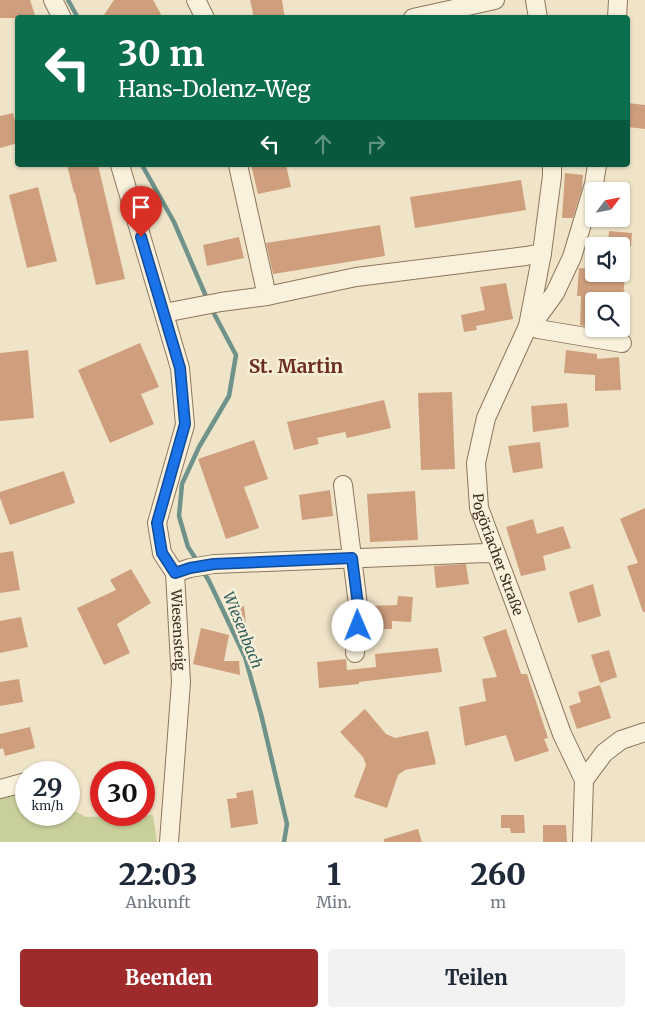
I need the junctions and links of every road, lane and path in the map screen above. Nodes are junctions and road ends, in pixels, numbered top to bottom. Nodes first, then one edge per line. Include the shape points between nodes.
1 (53, 0) edge
2 (196, 0) edge
3 (495, 0) edge
4 (535, 0) edge
5 (618, 0) edge
6 (60, 15) edge
7 (204, 15) edge
8 (427, 15) edge
9 (538, 15) edge
10 (617, 15) edge
11 (121, 167) edge
12 (238, 167) edge
13 (552, 167) edge
14 (597, 167) edge
15 (542, 253) junction
16 (267, 296) junction
17 (164, 313) junction
18 (529, 322) junction
19 (622, 343) dead end
20 (342, 484) dead end
21 (496, 554) junction
22 (352, 558) junction
23 (182, 570) junction
24 (355, 653) dead end
25 (645, 732) edge
26 (584, 780) junction
27 (15, 785) edge
28 (0, 789) edge
29 (169, 842) edge
30 (582, 842) edge

1 - 6 street
2 - 7 street
3 - 8 street
4 - 9 street
5 - 10 street
11 - 17 street, Wiesensteig
12 - 16 street
13 - 15 street, Pogöriacher Straße
14 - 18 street via 572,257 555,293 539,315
15 - 16 street via 356,277
15 - 18 street, Pogöriacher Straße
16 - 17 street
17 - 23 street, Wiesensteig via 180,368 185,424 157,523 162,553
18 - 19 street via 538,329
18 - 21 street, Pogöriacher Straße via 486,418 476,463 479,508
20 - 22 street
21 - 22 street
21 - 26 street, Pogöriacher Straße via 562,734
22 - 23 street via 214,564
22 - 24 street via 359,613
23 - 29 street, Wiesensteig via 181,682
25 - 26 street via 621,740 604,753
26 - 30 street
27 - 28 street

